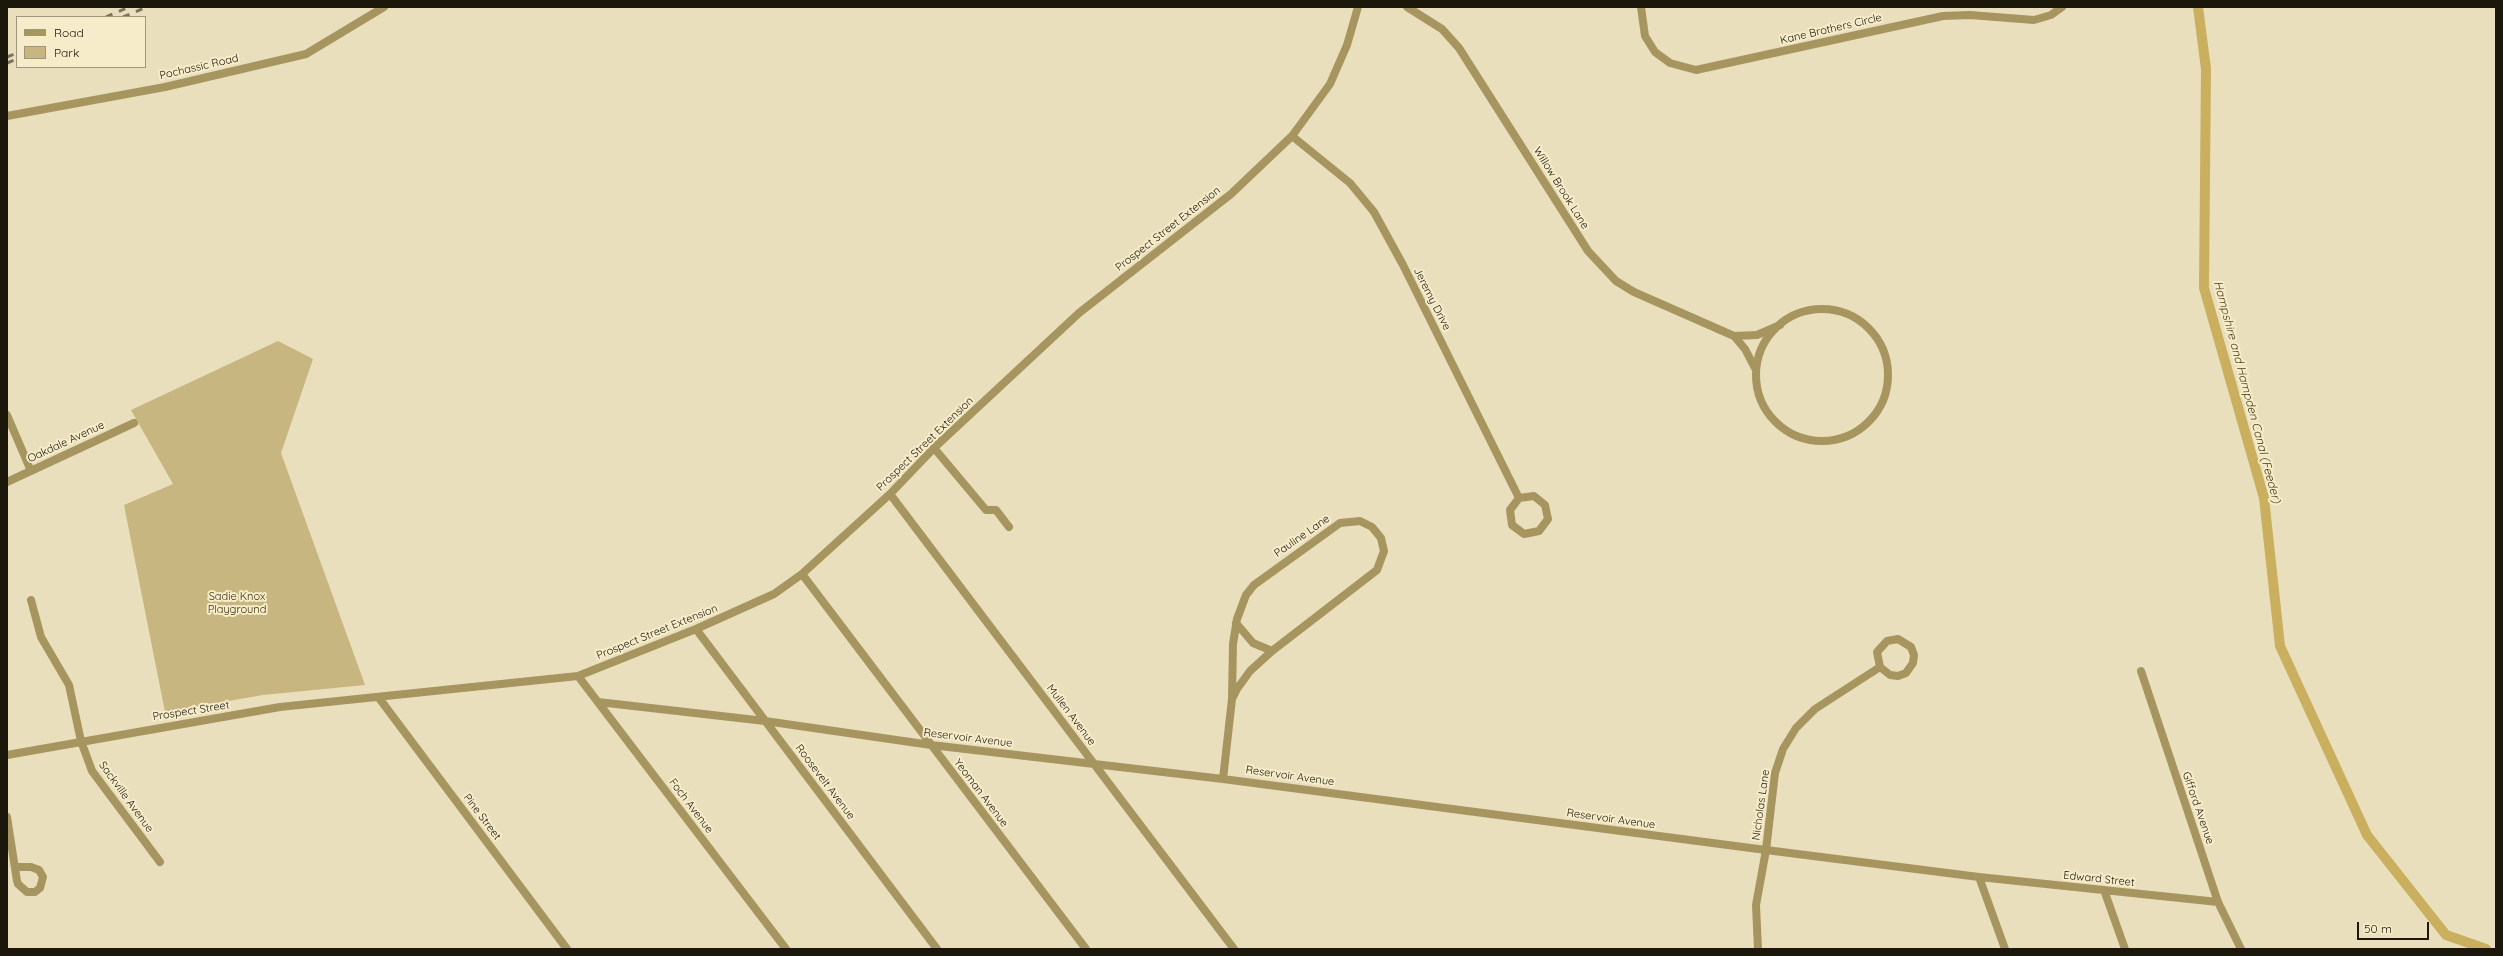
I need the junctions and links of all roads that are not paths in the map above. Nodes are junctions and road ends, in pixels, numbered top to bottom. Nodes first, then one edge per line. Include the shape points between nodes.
1 (384, 7) edge
2 (1358, 7) edge
3 (1407, 7) edge
4 (1641, 7) edge
5 (2062, 7) edge
6 (7, 116) edge
7 (1292, 136) junction
8 (1780, 325) junction
9 (1734, 336) junction
10 (1756, 371) junction
11 (7, 415) edge
12 (134, 423) dead end
13 (934, 448) junction
14 (31, 471) junction
15 (7, 482) edge
16 (890, 494) junction
17 (1519, 498) junction
18 (1009, 527) dead end
19 (802, 574) junction
20 (31, 600) dead end
21 (1236, 623) junction
22 (696, 629) junction
23 (1272, 650) junction
24 (1880, 667) junction
25 (2141, 671) dead end
26 (578, 676) junction
27 (379, 698) junction
28 (1232, 699) junction
29 (598, 702) junction
30 (765, 721) junction
31 (81, 741) junction
32 (931, 745) junction
33 (7, 755) edge
34 (1095, 765) junction
35 (1223, 779) junction
36 (7, 817) edge
37 (1766, 850) junction
38 (160, 862) dead end
39 (15, 867) dead end
40 (1978, 877) junction
41 (2104, 890) junction
42 (2218, 902) junction
43 (567, 949) edge
44 (786, 949) edge
45 (937, 949) edge
46 (1086, 949) edge
47 (1234, 949) edge
48 (1758, 949) edge
49 (2005, 949) edge
50 (2125, 949) edge
51 (2241, 949) edge

1 - 6 street, Pochassic Road via 306,54 165,87
2 - 7 street, Prospect Street Extension via 1347,45 1330,84
3 - 9 street, Willow Brook Lane via 1442,29 1459,48 1588,251 1601,267 1616,281 1634,292
4 - 5 street, Kane Brothers Circle via 1645,36 1655,52 1670,63 1696,70 1943,16 1970,15 2034,20 2051,15
7 - 13 street, Prospect Street Extension via 1231,194 1079,313
7 - 17 street, Jeremy Drive via 1350,183 1374,212
8 - 9 street via 1758,335
8 - 10 street via 1761,350
8 - 10 street via 1798,314 1819,309 1839,311 1858,320 1874,334 1887,362 1888,383 1882,403 1870,420 1843,437 1822,441 1801,437 1782,427 1768,412 1759,392
9 - 10 street via 1745,349
11 - 14 street
12 - 14 street, Oakdale Avenue
13 - 16 street, Prospect Street Extension
13 - 18 street via 986,510 996,510
14 - 15 street, Oakdale Avenue
16 - 19 street, Prospect Street Extension
16 - 34 street, Mullen Avenue
17 - 17 street via 1534,496 1545,505 1548,519 1539,531 1524,534 1512,525 1510,510
19 - 22 street, Prospect Street Extension via 774,594
19 - 32 street, Yeoman Avenue
20 - 31 street, Sackville Avenue via 41,638 68,685
21 - 23 street via 1253,643
21 - 23 street, Pauline Lane via 1246,595 1257,582 1334,526 1353,520 1372,527 1381,538 1384,551 1377,570
21 - 28 street, Pauline Lane
22 - 26 street, Prospect Street Extension
22 - 30 street, Roosevelt Avenue
23 - 28 street, Pauline Lane via 1250,671
24 - 24 street via 1877,652 1887,640 1898,639 1911,647 1914,654 1913,663 1906,673 1890,675
24 - 37 street, Nicholas Lane via 1815,710 1789,738 1775,773
25 - 42 street, Gifford Avenue
26 - 27 street, Prospect Street Extension
26 - 29 street, Foch Avenue
27 - 31 street, Prospect Street via 280,708
27 - 43 street, Pine Street
28 - 35 street, Pauline Lane
29 - 30 street, Reservoir Avenue
29 - 44 street, Foch Avenue
30 - 32 street, Reservoir Avenue
30 - 45 street, Roosevelt Avenue
31 - 33 street, Prospect Street
31 - 38 street, Sackville Avenue via 92,771
32 - 34 street, Reservoir Avenue
32 - 46 street, Yeoman Avenue
34 - 35 street, Reservoir Avenue
34 - 47 street, Mullen Avenue
35 - 37 street, Reservoir Avenue
36 - 39 street
37 - 40 street, Reservoir Avenue
37 - 48 street, Nicholas Lane via 1756,905
40 - 41 street, Edward Street
40 - 49 street
41 - 42 street, Edward Street
41 - 50 street
42 - 51 street, Gifford Avenue

